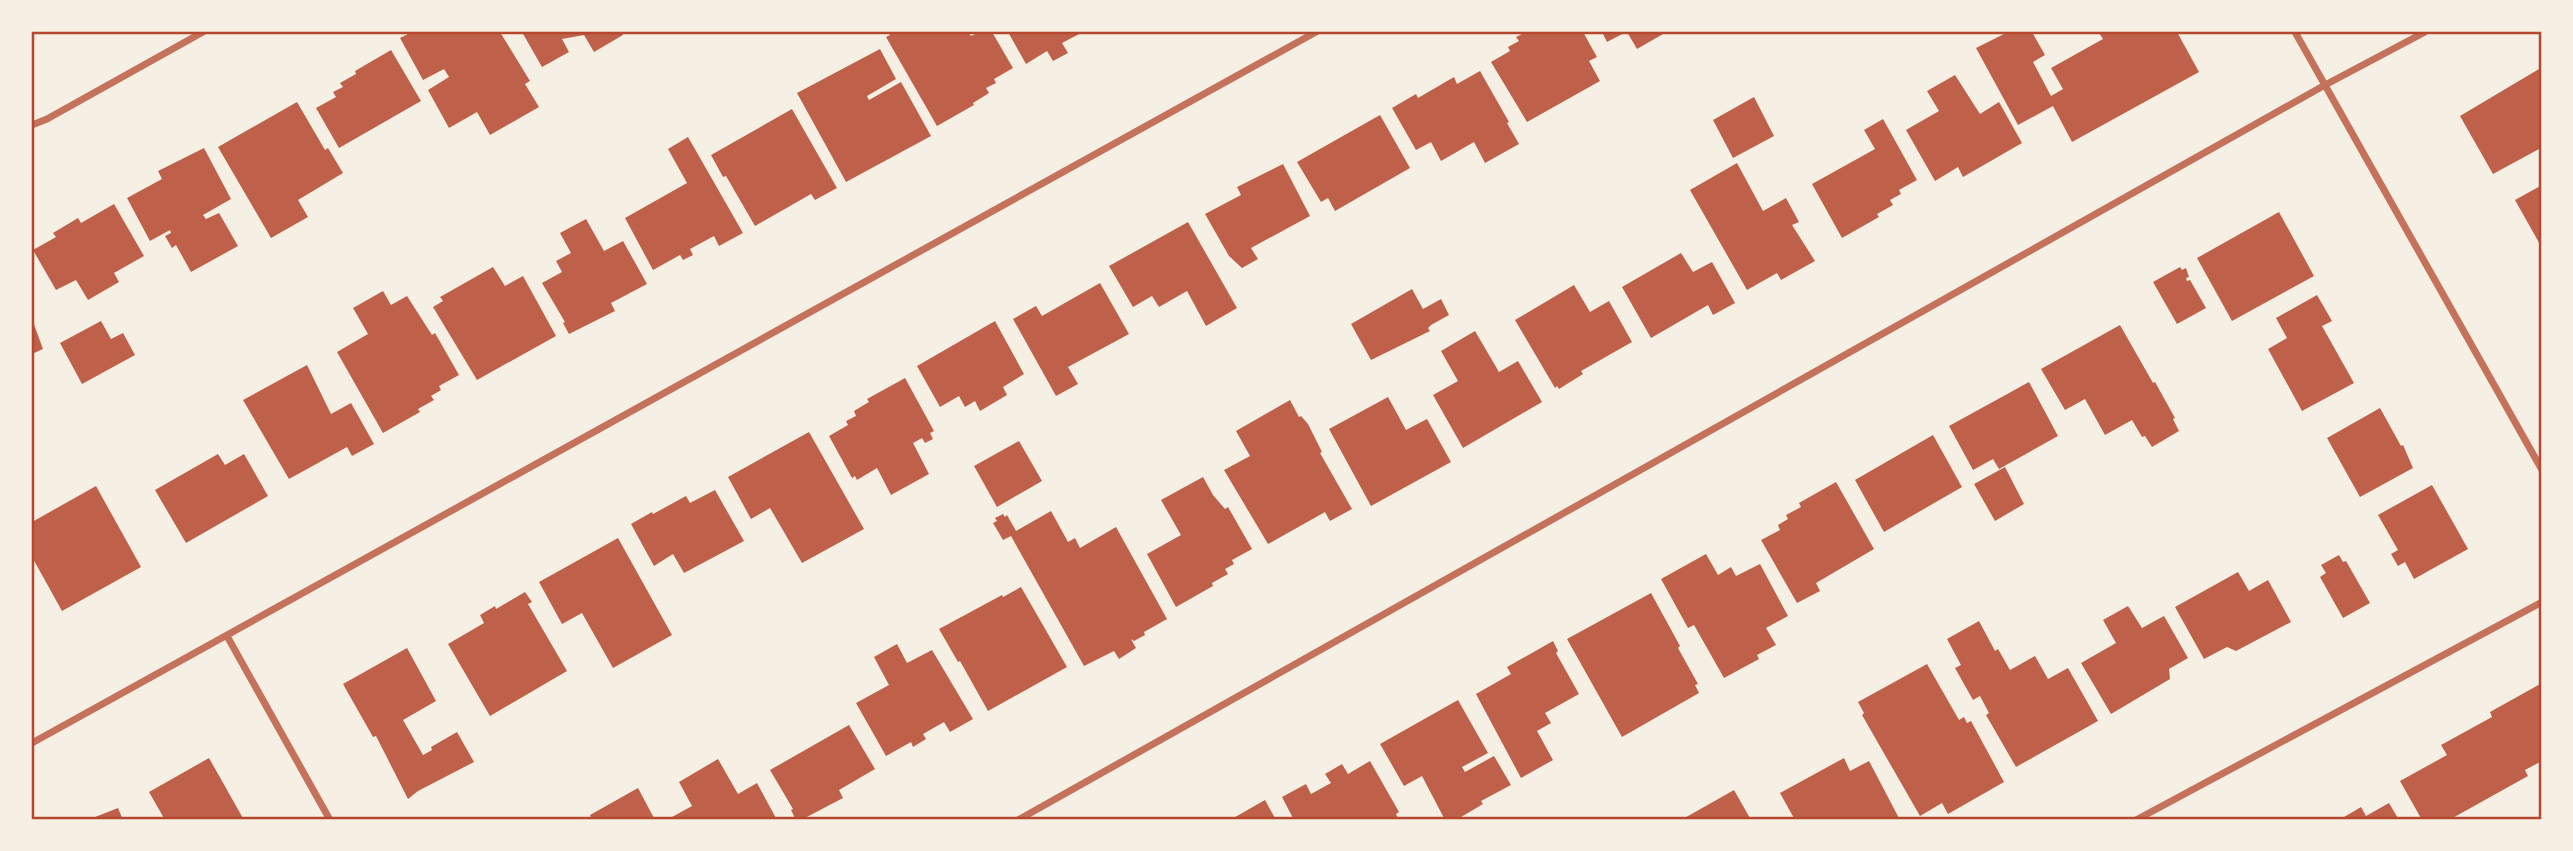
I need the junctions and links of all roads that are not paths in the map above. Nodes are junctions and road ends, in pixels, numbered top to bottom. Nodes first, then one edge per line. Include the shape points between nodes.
1 (203, 32) edge
2 (1316, 32) edge
3 (2295, 32) edge
4 (2425, 32) edge
5 (2325, 86) junction
6 (32, 125) edge
7 (2542, 470) edge
8 (2542, 602) edge
9 (227, 636) junction
10 (32, 743) edge
11 (330, 820) edge
12 (1018, 820) edge
13 (2136, 820) edge

1 - 6 street
2 - 9 street
3 - 5 street
4 - 5 street
5 - 7 street
5 - 12 street
8 - 13 street
9 - 10 street
9 - 11 street

